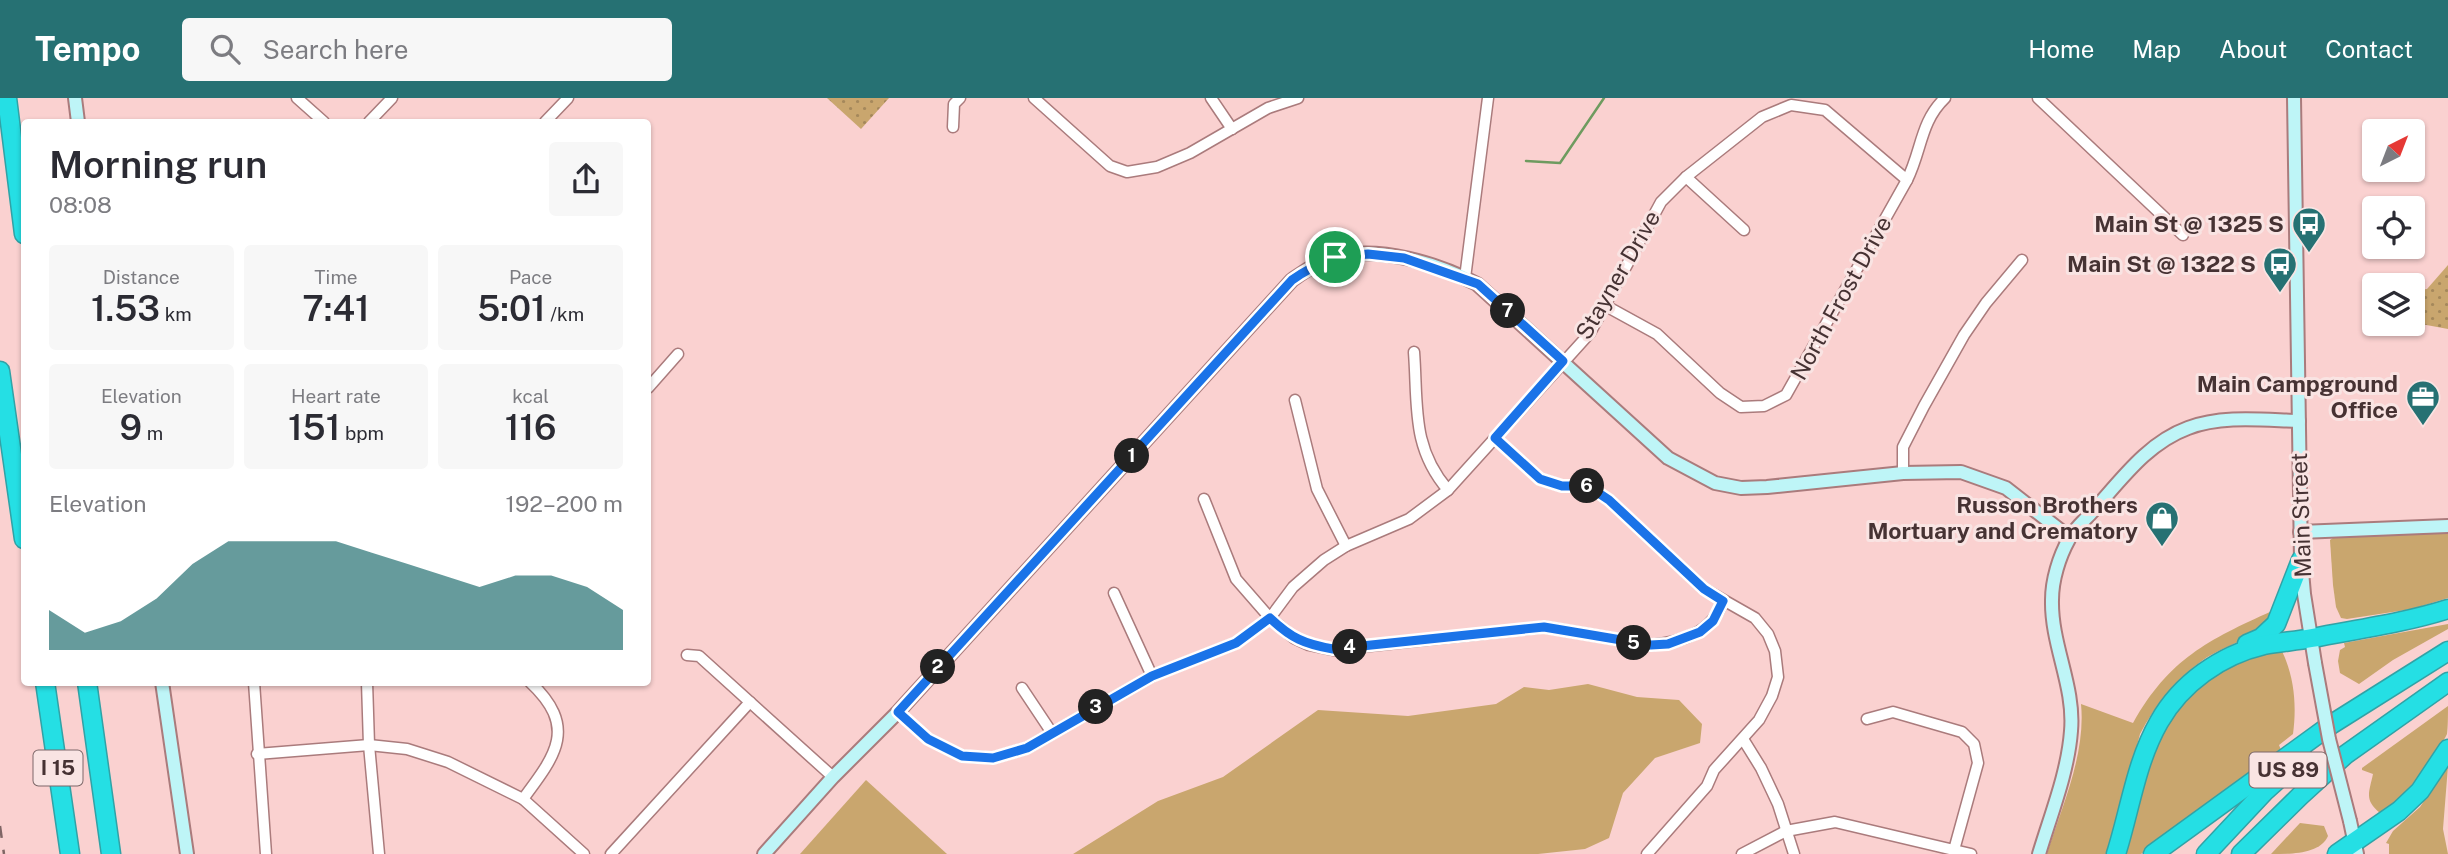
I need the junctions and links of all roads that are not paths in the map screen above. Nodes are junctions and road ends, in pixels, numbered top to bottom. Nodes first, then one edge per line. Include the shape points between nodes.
1 (7, 98) edge
2 (297, 98) edge
3 (392, 98) edge
4 (568, 98) edge
5 (960, 98) edge
6 (1034, 98) edge
7 (1211, 98) edge
8 (1298, 98) edge
9 (1488, 98) edge
10 (1945, 98) edge
11 (2038, 98) edge
12 (2294, 98) edge
13 (321, 119) edge
14 (372, 119) edge
15 (548, 119) edge
16 (953, 127) dead end
17 (1232, 129) junction
18 (1686, 177) junction
19 (1907, 180) junction
20 (21, 210) edge
21 (1744, 230) dead end
22 (2183, 235) dead end
23 (2022, 260) dead end
24 (1465, 278) junction
25 (1606, 306) junction
26 (1414, 352) dead end
27 (678, 354) dead end
28 (1563, 361) junction
29 (0, 370) edge
30 (651, 385) edge
31 (1295, 400) dead end
32 (2299, 421) junction
33 (1495, 438) junction
34 (1903, 472) junction
35 (1448, 490) junction
36 (1204, 499) dead end
37 (21, 519) edge
38 (2448, 526) edge
39 (2300, 532) junction
40 (2070, 537) junction
41 (1346, 546) junction
42 (2301, 560) junction
43 (1114, 593) dead end
44 (1723, 601) junction
45 (2448, 609) edge
46 (1270, 618) junction
47 (2310, 638) junction
48 (2448, 651) edge
49 (687, 655) dead end
50 (2227, 658) junction
51 (1152, 676) junction
52 (2448, 682) edge
53 (46, 686) edge
54 (88, 686) edge
55 (163, 686) edge
56 (254, 686) edge
57 (367, 686) edge
58 (533, 686) edge
59 (1022, 688) dead end
60 (2379, 695) junction
61 (750, 702) junction
62 (898, 712) junction
63 (1867, 719) dead end
64 (2378, 732) junction
65 (1052, 733) junction
66 (1743, 739) junction
67 (369, 745) junction
68 (2448, 749) edge
69 (257, 754) junction
70 (833, 777) junction
71 (523, 799) junction
72 (1786, 831) junction
73 (2355, 848) edge
74 (2118, 849) edge
75 (1954, 850) junction
76 (70, 854) edge
77 (111, 854) edge
78 (187, 854) edge
79 (265, 854) edge
80 (379, 854) edge
81 (584, 854) edge
82 (611, 854) edge
83 (764, 854) edge
84 (1647, 854) edge
85 (1742, 854) edge
86 (1794, 854) edge
87 (1970, 854) edge
88 (2039, 854) edge
89 (2152, 854) edge
90 (2206, 854) edge
91 (2241, 854) edge
92 (2256, 854) edge
93 (2337, 854) edge

1 - 20 highway
2 - 13 street
3 - 14 street
4 - 15 street
5 - 16 street via 954,104
6 - 17 street via 1110,166 1127,172 1157,167
7 - 17 street
8 - 17 street via 1268,108
9 - 24 street
10 - 19 street, North Frost Drive via 1926,124
11 - 22 street
12 - 32 street, Main Street
18 - 19 street, Stayner Drive via 1762,117 1791,104 1825,110
18 - 21 street
18 - 25 street, Stayner Drive via 1661,202
19 - 25 street, North Frost Drive via 1786,394 1763,407 1741,407 1657,334
23 - 34 street via 1964,335 1923,406 1903,447
24 - 28 street via 1478,284
24 - 62 street via 1404,258 1368,254 1335,257 1292,280
25 - 28 street, Stayner Drive via 1590,333
26 - 35 street via 1421,445
27 - 30 street
28 - 33 street, Stayner Drive
28 - 34 street via 1668,458 1716,483 1767,487
29 - 37 highway
31 - 41 street via 1317,489
32 - 39 street, Main Street
32 - 40 street via 2223,420 2174,433 2151,448
33 - 35 street, Stayner Drive
33 - 44 street via 1540,479 1562,486 1588,486 1609,500 1704,589
34 - 40 street via 1961,472 2006,488
35 - 41 street, Stayner Drive via 1409,519
36 - 46 street via 1236,579
38 - 39 street
39 - 42 street, Main Street
40 - 88 street via 2052,599 2072,729
41 - 46 street, Stayner Drive via 1306,574
42 - 47 street, Main Street
42 - 50 highway via 2276,624
43 - 51 street
44 - 46 street via 1713,621 1700,632 1651,645 1544,627 1333,649 1294,638
44 - 66 street via 1745,611 1768,634 1778,665 1772,696
45 - 47 highway
46 - 51 street, Stayner Drive via 1236,643
47 - 50 highway via 2265,645
47 - 73 street, Main Street, bridge
48 - 60 highway, US 89
49 - 61 street via 699,656
50 - 74 highway via 2184,689 2159,721 2140,767
51 - 65 street, Stayner Drive
52 - 64 highway, US 89
53 - 76 highway, I 15
54 - 77 highway, I 15
55 - 78 street
56 - 69 street
57 - 67 street
58 - 71 street via 555,712 559,738 550,763
59 - 65 street
60 - 89 highway via 2332,723
60 - 90 highway, US 89 via 2264,792
61 - 70 street
61 - 82 street
62 - 65 street, Stayner Drive via 928,739 962,756 993,758 1027,748
62 - 70 street
63 - 75 street via 1893,712 1962,732 1974,744 1978,763
64 - 91 highway, US 89 via 2325,773
64 - 92 highway
66 - 72 street via 1768,781
66 - 84 street
67 - 69 street
67 - 71 street via 407,748 448,762
67 - 80 street
68 - 73 highway via 2420,790
69 - 79 street
70 - 83 street
71 - 81 street
72 - 75 street via 1835,822
72 - 85 street
72 - 86 street
73 - 93 highway
75 - 87 street

